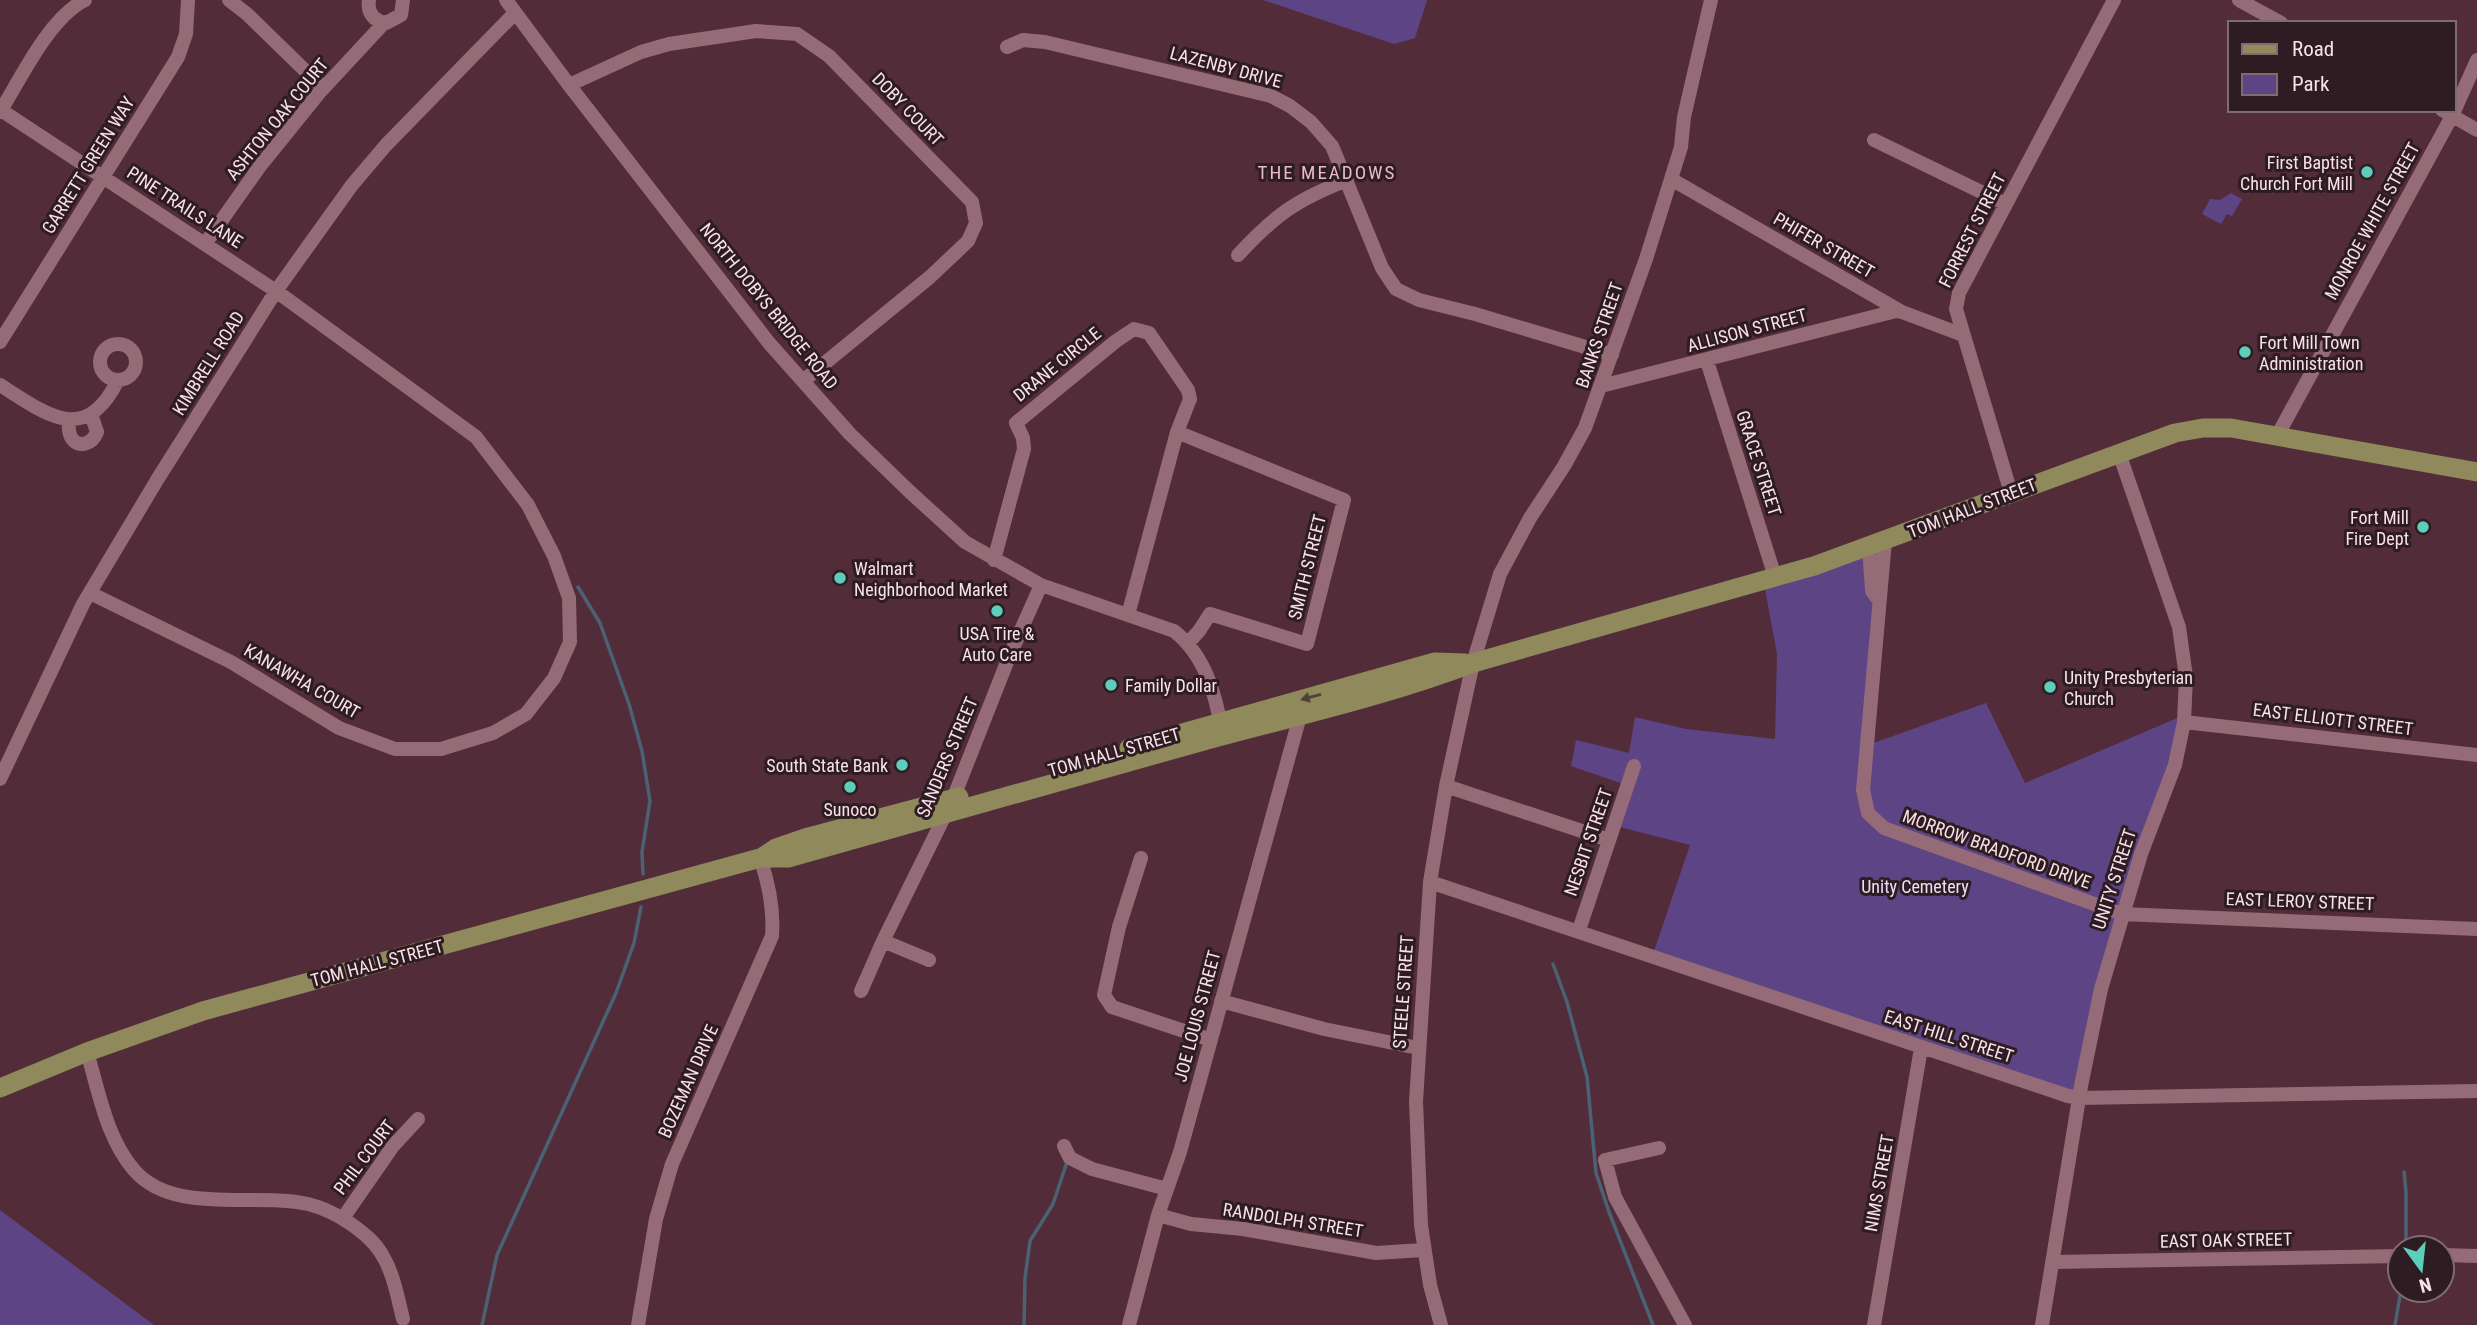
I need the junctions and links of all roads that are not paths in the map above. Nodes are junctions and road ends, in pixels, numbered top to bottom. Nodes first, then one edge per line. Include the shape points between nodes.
1 (85, 0) edge
2 (188, 0) edge
3 (229, 0) edge
4 (369, 0) edge
5 (403, 0) edge
6 (506, 0) edge
7 (1711, 0) edge
8 (2114, 0) edge
9 (2239, 0) edge
10 (514, 14) junction
11 (2277, 21) edge
12 (384, 23) junction
13 (1007, 47) dead end
14 (2477, 60) edge
15 (569, 85) junction
16 (323, 88) junction
17 (2456, 97) edge
18 (1, 111) edge
19 (2447, 113) edge
20 (2477, 130) edge
21 (1874, 140) dead end
22 (104, 177) junction
23 (1671, 179) junction
24 (1347, 180) junction
25 (2006, 205) junction
26 (205, 244) junction
27 (1238, 255) dead end
28 (276, 291) junction
29 (1902, 312) junction
30 (1963, 335) junction
31 (0, 342) edge
32 (1612, 355) junction
33 (1707, 360) junction
34 (118, 380) dead end
35 (803, 381) junction
36 (0, 385) edge
37 (1601, 386) junction
38 (91, 414) junction
39 (68, 419) junction
40 (1177, 432) junction
41 (2277, 436) junction
42 (2119, 453) junction
43 (2477, 472) edge
44 (2011, 493) junction
45 (1877, 544) junction
46 (994, 561) junction
47 (1775, 577) junction
48 (1041, 585) junction
49 (90, 593) junction
50 (1128, 615) junction
51 (1189, 642) junction
52 (1473, 663) junction
53 (1300, 716) junction
54 (2184, 722) junction
55 (1221, 728) junction
56 (2477, 755) edge
57 (1634, 766) dead end
58 (0, 779) edge
59 (1446, 786) junction
60 (949, 806) junction
61 (1609, 840) junction
62 (760, 858) junction
63 (1141, 858) dead end
64 (1430, 882) junction
65 (2122, 914) junction
66 (2477, 929) edge
67 (1579, 930) junction
68 (883, 941) junction
69 (929, 960) dead end
70 (861, 991) dead end
71 (1221, 1001) junction
72 (1211, 1040) junction
73 (1418, 1048) junction
74 (1921, 1048) junction
75 (88, 1052) junction
76 (0, 1088) edge
77 (2477, 1091) edge
78 (2079, 1098) junction
79 (418, 1119) dead end
80 (1064, 1146) dead end
81 (1659, 1147) dead end
82 (1167, 1189) junction
83 (1158, 1215) junction
84 (342, 1218) junction
85 (1423, 1250) junction
86 (2456, 1255) edge
87 (2386, 1256) edge
88 (2477, 1256) edge
89 (2052, 1262) junction
90 (403, 1319) dead end
91 (638, 1325) edge
92 (1129, 1325) edge
93 (1441, 1325) edge
94 (1685, 1325) edge
95 (1874, 1325) edge
96 (2042, 1325) edge

1 - 18 street via 54,25
2 - 22 street, GARRETT GREEN WAY via 186,34 178,57
3 - 16 street
4 - 12 street via 371,15
5 - 12 street, ASHTON OAK COURT via 401,15
6 - 10 street, NORTH DOBYS BRIDGE ROAD
7 - 23 street, BANKS STREET
8 - 25 street, FORREST STREET
9 - 11 street
10 - 15 street, NORTH DOBYS BRIDGE ROAD
10 - 28 street, KIMBRELL ROAD via 386,145
12 - 16 street, ASHTON OAK COURT
13 - 24 street, LAZENBY DRIVE via 1023,40 1045,42 1271,96 1311,122 1332,146
14 - 17 street, MONROE WHITE STREET
15 - 35 street, NORTH DOBYS BRIDGE ROAD
15 - 35 street, DOBY COURT via 669,44 756,31 797,34 829,56 972,202 976,223 968,241
16 - 26 street, ASHTON OAK COURT
18 - 22 street, PINE TRAILS LANE
19 - 20 street
19 - 41 street, MONROE WHITE STREET
21 - 25 street
22 - 26 street, PINE TRAILS LANE
22 - 31 street, GARRETT GREEN WAY
23 - 29 street, PHIFER STREET
23 - 32 street, BANKS STREET
24 - 27 street via 1282,212
24 - 32 street, LAZENBY DRIVE via 1382,268 1396,289 1419,300
25 - 30 street, FORREST STREET via 1959,293 1956,309
26 - 28 street, PINE TRAILS LANE
28 - 49 street, KIMBRELL ROAD
28 - 49 street, KANAWHA COURT via 476,437 528,505 569,598 570,642 554,678 526,714 493,733 441,749 395,749 339,728 231,662
29 - 30 street, PHIFER STREET
29 - 33 street, ALLISON STREET
30 - 44 street, FORREST STREET
32 - 37 street, BANKS STREET
33 - 37 street, ALLISON STREET
33 - 47 street, GRACE STREET
34 - 38 street via 102,407
35 - 46 street, NORTH DOBYS BRIDGE ROAD via 910,492 965,542
36 - 39 street via 49,415
37 - 52 street, BANKS STREET via 1585,428 1500,573
38 - 39 street
38 - 39 street via 96,437 85,444 73,440
40 - 46 street, DRANE CIRCLE via 1190,399 1188,390 1149,332 1134,329 1016,423 1024,449
40 - 50 street
40 - 51 street, SMITH STREET via 1343,500 1307,645 1210,614
41 - 42 main road, TOM HALL STREET via 2203,428
41 - 43 main road, TOM HALL STREET
42 - 44 main road, TOM HALL STREET
42 - 54 street, UNITY STREET via 2179,627 2186,677
44 - 45 main road, TOM HALL STREET
45 - 47 main road, TOM HALL STREET
45 - 65 street, MORROW BRADFORD DRIVE via 1872,591 1880,600 1863,790 1868,813 1896,834
46 - 48 street, NORTH DOBYS BRIDGE ROAD
47 - 52 main road, TOM HALL STREET
48 - 50 street, NORTH DOBYS BRIDGE ROAD
48 - 60 street, SANDERS STREET
49 - 58 street, KIMBRELL ROAD
50 - 51 street, NORTH DOBYS BRIDGE ROAD via 1174,631
51 - 55 street via 1200,659
52 - 53 main road, TOM HALL STREET
52 -> 55 main road, TOM HALL STREET via 1435,662
52 - 59 street, STEELE STREET
53 - 55 main road, TOM HALL STREET
53 - 71 street, JOE LOUIS STREET
54 - 56 street, EAST ELLIOTT STREET
54 - 65 street, UNITY STREET via 2175,765
55 - 60 main road, TOM HALL STREET
57 - 61 street, NESBIT STREET
59 - 61 street
59 - 64 street, STEELE STREET
60 - 62 main road, TOM HALL STREET via 788,858
60 - 68 street, SANDERS STREET
61 - 67 street, NESBIT STREET
62 - 75 main road, TOM HALL STREET via 202,1011
62 - 91 street, BOZEMAN DRIVE via 770,892 772,936 672,1164 656,1219
63 - 72 street via 1104,995 1112,1007
64 - 67 street, EAST HILL STREET
64 - 73 street, STEELE STREET
65 - 66 street, EAST LEROY STREET
65 - 78 street, UNITY STREET
67 - 74 street, EAST HILL STREET
68 - 69 street
68 - 70 street, SANDERS STREET
71 - 72 street, JOE LOUIS STREET
71 - 73 street
72 - 82 street, JOE LOUIS STREET
73 - 85 street, STEELE STREET
74 - 78 street, EAST HILL STREET
74 - 95 street, NIMS STREET
75 - 76 main road, TOM HALL STREET
75 - 84 street via 112,1137 136,1172 153,1184 188,1197 305,1203
77 - 78 street, EAST HILL STREET
78 - 89 street, UNITY STREET
79 - 84 street, PHIL COURT
80 - 82 street via 1070,1158 1092,1169
81 - 94 street via 1605,1160 1615,1197
82 - 83 street, JOE LOUIS STREET
83 - 85 street, RANDOLPH STREET via 1376,1253
83 - 92 street, JOE LOUIS STREET
84 - 90 street via 371,1239 385,1259
85 - 93 street, STEELE STREET
86 - 88 street
87 - 89 street, EAST OAK STREET
89 - 96 street, UNITY STREET

